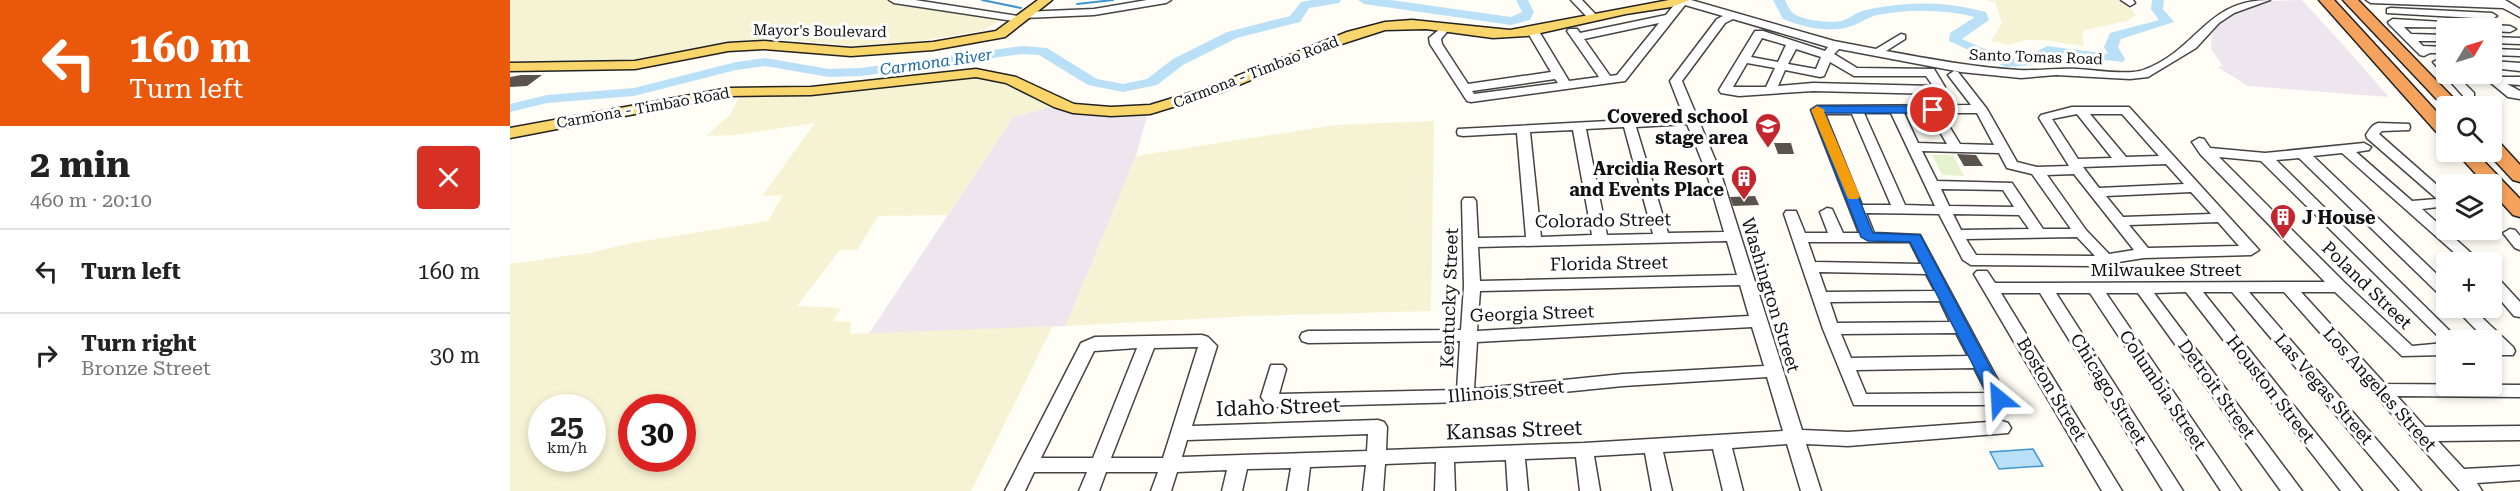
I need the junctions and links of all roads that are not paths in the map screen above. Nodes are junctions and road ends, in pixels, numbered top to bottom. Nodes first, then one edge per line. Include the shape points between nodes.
1 (894, 0) edge
2 (1046, 0) edge
3 (1166, 0) edge
4 (1576, 0) edge
5 (2265, 0) edge
6 (2325, 0) edge
7 (2350, 0) edge
8 (1683, 1) edge
9 (2501, 2) edge
10 (2475, 4) junction
11 (2382, 11) junction
12 (2520, 14) edge
13 (1726, 15) junction
14 (2492, 16) junction
15 (1021, 17) junction
16 (1593, 17) junction
17 (1669, 18) junction
18 (2394, 23) junction
19 (1567, 24) junction
20 (1637, 24) junction
21 (1446, 27) junction
22 (2510, 28) junction
23 (1534, 33) junction
24 (1655, 36) junction
25 (2520, 36) edge
26 (1577, 37) junction
27 (1901, 37) dead end
28 (2408, 37) junction
29 (2436, 38) edge
30 (2502, 40) edge
31 (2520, 41) edge
32 (1792, 44) junction
33 (1836, 45) junction
34 (2436, 50) edge
35 (2502, 52) edge
36 (2520, 53) edge
37 (1879, 54) junction
38 (1827, 55) junction
39 (1744, 59) junction
40 (1782, 66) junction
41 (2502, 66) edge
42 (510, 67) edge
43 (2520, 67) edge
44 (1854, 72) junction
45 (1820, 73) junction
46 (1961, 75) junction
47 (2502, 79) edge
48 (1607, 80) junction
49 (1562, 81) junction
50 (2520, 81) edge
51 (2459, 84) edge
52 (2501, 84) edge
53 (1813, 87) junction
54 (1770, 90) junction
55 (1862, 90) junction
56 (2516, 94) edge
57 (2443, 96) edge
58 (2470, 96) dead end
59 (1980, 108) junction
60 (1856, 109) junction
61 (1896, 110) junction
62 (1933, 110) junction
63 (2081, 111) junction
64 (1691, 120) junction
65 (2436, 121) edge
66 (1629, 123) junction
67 (1579, 126) junction
68 (2404, 128) dead end
69 (1523, 129) junction
70 (1463, 132) dead end
71 (510, 133) edge
72 (1914, 147) junction
73 (2364, 147) dead end
74 (1956, 148) junction
75 (2344, 148) junction
76 (2001, 149) junction
77 (2304, 155) junction
78 (2502, 157) edge
79 (2265, 158) junction
80 (2122, 160) junction
81 (2170, 160) junction
82 (2474, 162) edge
83 (2076, 167) junction
84 (2037, 171) junction
85 (2520, 176) edge
86 (1933, 185) junction
87 (2195, 188) junction
88 (2096, 192) junction
89 (1469, 201) dead end
90 (2409, 206) junction
91 (1858, 209) junction
92 (1900, 210) junction
93 (1944, 210) junction
94 (2021, 211) junction
95 (2520, 211) edge
96 (1827, 212) dead end
97 (1791, 214) dead end
98 (2222, 218) junction
99 (2119, 221) junction
100 (2081, 233) junction
101 (2039, 234) junction
102 (1956, 235) junction
103 (1734, 236) junction
104 (1800, 237) junction
105 (1837, 237) junction
106 (1868, 237) junction
107 (1662, 238) junction
108 (1600, 239) junction
109 (1534, 240) junction
110 (1472, 243) junction
111 (2462, 252) edge
112 (2144, 254) junction
113 (2106, 259) junction
114 (1809, 267) junction
115 (1931, 269) junction
116 (1747, 280) junction
117 (1987, 281) joint
118 (2436, 281) edge
119 (1472, 286) junction
120 (2288, 287) junction
121 (2339, 287) junction
122 (2045, 288) junction
123 (2142, 288) junction
124 (2191, 288) junction
125 (2237, 288) junction
126 (2095, 289) junction
127 (2502, 292) edge
128 (1945, 296) junction
129 (1820, 297) junction
130 (2520, 312) edge
131 (2473, 318) edge
132 (1757, 321) junction
133 (1962, 327) junction
134 (1831, 329) junction
135 (2441, 330) edge
136 (1308, 337) dead end
137 (1468, 337) junction
138 (1147, 343) junction
139 (2436, 350) edge
140 (2506, 351) edge
141 (1980, 362) junction
142 (1845, 364) junction
143 (1277, 369) dead end
144 (1773, 371) junction
145 (2381, 390) junction
146 (2520, 391) edge
147 (1465, 396) junction
148 (2002, 428) dead end
149 (1179, 433) junction
150 (2520, 433) edge
151 (2420, 434) junction
152 (1796, 438) junction
153 (1720, 444) junction
154 (1653, 447) junction
155 (1584, 450) junction
156 (1515, 452) junction
157 (1445, 454) junction
158 (1375, 456) junction
159 (1302, 459) junction
160 (1239, 462) junction
161 (1027, 465) junction
162 (1099, 465) junction
163 (1169, 465) junction
164 (2520, 473) edge
165 (2465, 484) edge
166 (1015, 491) edge
167 (1089, 491) edge
168 (1161, 491) edge
169 (1232, 491) edge
170 (1298, 491) edge
171 (1372, 491) edge
172 (1444, 491) edge
173 (1518, 491) edge
174 (1590, 491) edge
175 (1662, 491) edge
176 (1733, 491) edge
177 (1811, 491) edge
178 (2112, 491) edge
179 (2173, 491) edge
180 (2231, 491) edge
181 (2292, 491) edge
182 (2352, 491) edge
183 (2411, 491) edge

1 - 15 street
2 - 15 main road, Mayor's Boulevard
3 - 15 street via 1094,12
4 - 16 street
5 - 46 street, Santo Tomas Road via 2230,11 2215,21 2193,46 2148,73
6 - 65 highway
7 - 57 highway
8 - 13 street, Santo Tomas Road
8 - 16 main road, Carmona - Timbao Road
8 - 17 street
9 - 10 street
9 - 12 street
10 - 11 street via 2372,0
10 - 14 street
11 - 14 street
11 - 18 street
13 - 33 street, Santo Tomas Road
13 - 64 street, Washington Street via 1676,81
14 - 22 street
15 - 42 main road, Mayor's Boulevard via 1011,28 990,37 906,49 838,51 764,45 728,47 635,65
16 - 19 main road, Carmona - Timbao Road
17 - 20 street
17 - 24 street
18 - 22 street
18 - 28 street
19 - 23 main road, Carmona - Timbao Road
19 - 26 street
20 - 24 street
20 - 26 street
21 - 23 main road, Carmona - Timbao Road via 1492,34
21 - 49 street via 1436,38 1436,44 1464,88
21 - 71 main road, Carmona - Timbao Road via 1406,24 1364,32 1206,92 1135,111 1084,110 1060,105 1016,81 975,73 811,92 729,92
22 - 25 street
23 - 49 street
24 - 48 street via 1621,78
26 - 48 street
27 - 37 street
28 - 29 street
28 - 34 street via 2422,51
30 - 31 street
32 - 38 street
32 - 39 street via 1759,33
32 - 40 street
33 - 37 street, Santo Tomas Road
33 - 38 street
35 - 36 street
37 - 46 street, Santo Tomas Road
38 - 44 street
38 - 45 street
39 - 40 street
39 - 54 street via 1725,90
40 - 45 street
40 - 54 street
41 - 43 street
44 - 55 street
44 - 55 street via 1930,72 1939,87
45 - 53 street
46 - 59 street
47 - 50 street
48 - 49 street
51 - 58 street
52 - 56 street
53 - 54 street
53 - 55 street
59 - 62 street
59 - 76 street
60 - 61 street
60 - 91 street via 1817,110
60 - 92 street
61 - 62 street
61 - 72 street
62 - 74 street
63 - 80 street
63 - 81 street via 2125,110
63 - 83 street via 2045,118
64 - 66 street
64 - 103 street, Washington Street
66 - 67 street
66 - 107 street
67 - 69 street
67 - 108 street
68 - 90 street via 2378,127 2372,135 2445,200 2438,205
69 - 70 street
69 - 109 street
72 - 74 street
72 - 86 street
73 - 75 street
74 - 76 street
75 - 77 street
75 - 90 street
76 - 84 street via 2012,165
77 - 79 street
77 - 118 street
78 - 85 highway
79 - 121 street, Poland Street via 2202,147
79 - 135 street
80 - 81 street
80 - 83 street
81 - 87 street
82 - 95 highway
83 - 84 street
83 - 88 street
84 - 100 street
86 - 93 street
86 - 94 street via 2007,186
87 - 88 street
87 - 98 street
88 - 99 street
89 - 110 street, Kentucky Street
90 - 111 street
91 - 92 street
91 - 106 street
92 - 93 street
93 - 94 street
93 - 102 street
94 - 101 street
96 - 105 street
97 - 104 street
98 - 99 street
98 - 112 street via 2251,250
99 - 112 street
100 - 101 street
100 - 113 street
101 - 102 street
102 - 113 street via 1971,260
103 - 107 street, Colorado Street
103 - 116 street, Washington Street
104 - 105 street
104 - 114 street
105 - 106 street
106 - 115 street via 1915,238
107 - 108 street, Colorado Street
108 - 109 street, Colorado Street
109 - 110 street, Colorado Street
110 - 119 street, Kentucky Street
112 - 113 street
114 - 115 street
114 - 129 street
115 - 128 street
116 - 119 street, Florida Street
116 - 132 street, Washington Street
117 - 122 street, Milwaukee Street
117 - 178 street, Boston Street
119 - 137 street, Kentucky Street
120 - 121 street, Milwaukee Street
120 - 125 street, Milwaukee Street
120 - 145 street, Los Angeles Street
121 - 139 street, Poland Street via 2408,351
122 - 126 street, Milwaukee Street
122 - 179 street, Chicago Street
123 - 124 street, Milwaukee Street
123 - 126 street, Milwaukee Street
123 - 181 street, Detroit Street
124 - 125 street, Milwaukee Street
124 - 182 street, Houston Street
125 - 183 street, Las Vegas Street
126 - 180 street, Columbia Street
127 - 130 street
128 - 129 street
128 - 133 street
129 - 134 street
131 - 140 street
132 - 137 street, Georgia Street
132 - 144 street, Washington Street
133 - 134 street
133 - 141 street
134 - 142 street
136 - 137 street, Georgia Street
137 - 147 street, Kentucky Street
138 - 149 street via 1207,342 1209,346
138 - 161 street via 1087,347
138 - 162 street
141 - 142 street
141 - 142 street via 1999,399 1860,400
143 - 147 street, Illinois Street via 1270,397 1274,401
144 - 147 street, Illinois Street via 1623,380
144 - 152 street, Washington Street
145 - 146 street
145 - 151 street, Los Angeles Street
148 - 152 street, Kansas Street via 1829,440
149 - 158 street, Idaho Street via 1378,427
149 - 163 street
150 - 151 street
151 - 165 street, Los Angeles Street
152 - 153 street, Kansas Street
152 - 177 street, Washington Street
153 - 154 street, Kansas Street
153 - 176 street
154 - 155 street, Kansas Street
154 - 175 street
155 - 156 street, Kansas Street
155 - 174 street
156 - 157 street, Kansas Street
156 - 173 street
157 - 158 street, Kansas Street
157 - 172 street
158 - 159 street, Kansas Street
158 - 171 street
159 - 160 street, Kansas Street
159 - 170 street
160 - 163 street, Kansas Street
160 - 169 street
161 - 162 street, Kansas Street
161 - 166 street
162 - 163 street, Kansas Street
162 - 167 street
163 - 168 street
164 - 165 street

